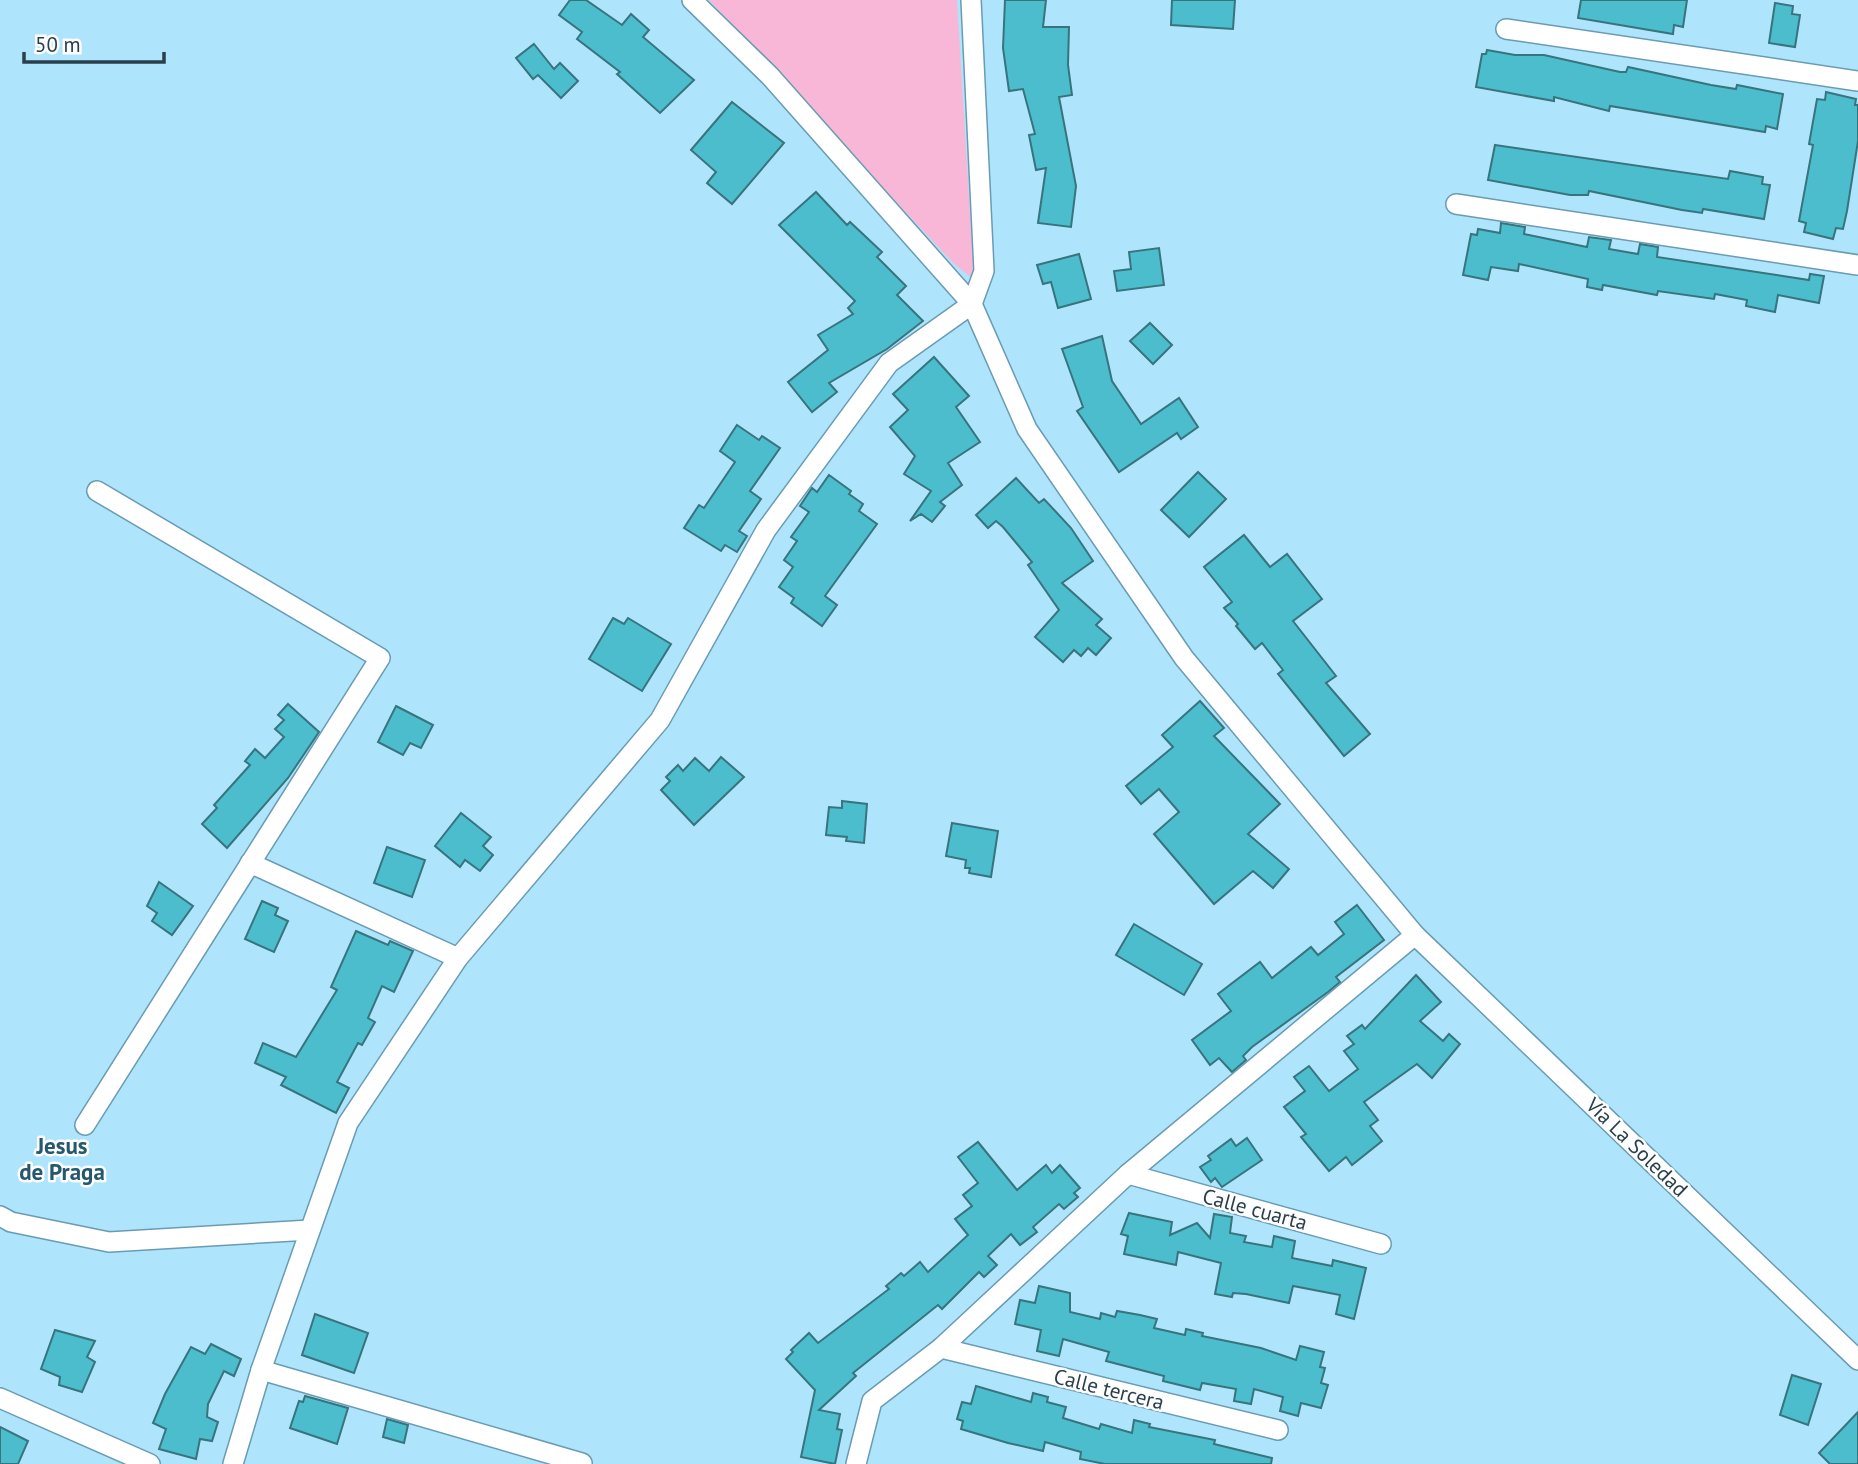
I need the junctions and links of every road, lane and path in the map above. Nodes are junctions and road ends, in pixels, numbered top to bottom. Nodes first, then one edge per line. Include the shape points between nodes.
1 (692, 0) edge
2 (971, 0) edge
3 (1506, 29) dead end
4 (1858, 81) edge
5 (1455, 204) dead end
6 (1858, 265) edge
7 (972, 304) junction
8 (97, 491) dead end
9 (250, 863) junction
10 (1415, 935) junction
11 (458, 958) junction
12 (85, 1125) dead end
13 (1128, 1174) junction
14 (0, 1216) edge
15 (310, 1230) junction
16 (1381, 1244) dead end
17 (941, 1348) junction
18 (1858, 1360) edge
19 (261, 1370) junction
20 (0, 1398) edge
21 (1278, 1430) dead end
22 (582, 1463) edge
23 (150, 1464) edge
24 (233, 1464) edge
25 (856, 1464) edge

1 - 7 street, Vía La Soledad via 770,76
2 - 7 street via 984,271
3 - 4 street
5 - 6 street
7 - 10 street, Vía La Soledad via 1027,429 1184,658
7 - 11 street via 889,363 766,530 660,720
8 - 9 street via 380,658
9 - 11 street
9 - 12 street
10 - 13 street
10 - 18 street, Vía La Soledad
11 - 15 street via 348,1123
13 - 16 street, Calle cuarta
13 - 17 street
14 - 15 street via 108,1242
15 - 19 street
17 - 21 street, Calle tercera
17 - 25 street via 872,1401
19 - 22 street
19 - 24 street
20 - 23 street

